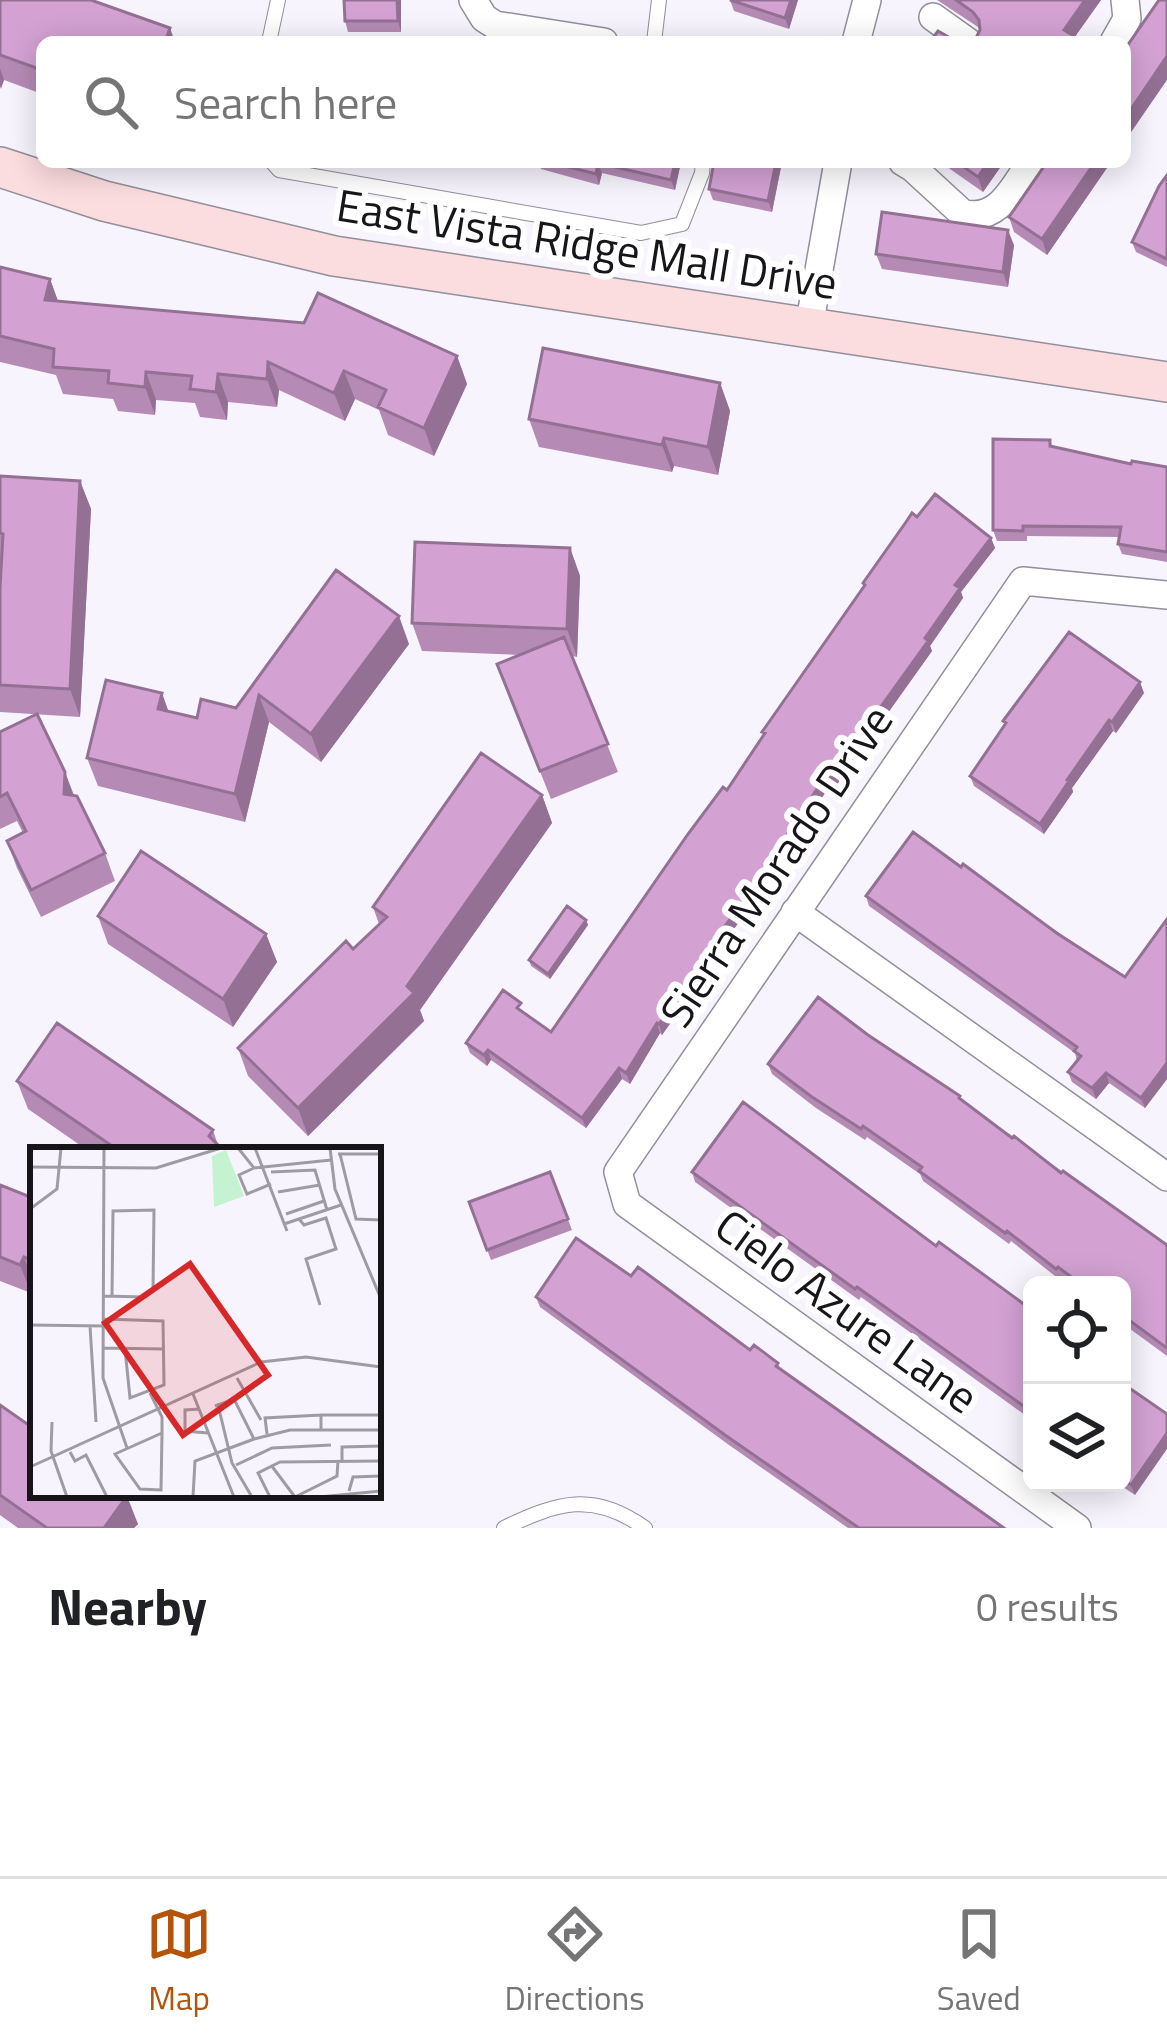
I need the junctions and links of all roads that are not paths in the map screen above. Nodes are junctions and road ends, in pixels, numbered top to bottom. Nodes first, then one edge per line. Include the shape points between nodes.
1 (278, 0) edge
2 (473, 0) edge
3 (659, 0) edge
4 (867, 0) edge
5 (1125, 0) edge
6 (933, 17) dead end
7 (270, 36) edge
8 (563, 36) edge
9 (655, 36) edge
10 (858, 36) edge
11 (960, 36) edge
12 (1117, 36) edge
13 (0, 167) edge
14 (277, 168) edge
15 (702, 168) edge
16 (837, 168) edge
17 (914, 168) edge
18 (1027, 168) edge
19 (809, 327) junction
20 (1167, 382) edge
21 (1167, 595) edge
22 (795, 912) junction
23 (1162, 1162) edge
24 (627, 1204) joint
25 (504, 1528) edge
26 (645, 1528) edge
27 (1077, 1528) edge

1 - 7 lane
2 - 8 street via 495,26
3 - 9 lane
4 - 10 street
5 - 12 street
6 - 11 street
13 - 19 main road, East Vista Ridge Mall Drive via 104,201 334,256
14 - 15 lane via 641,233 682,224
16 - 19 street
17 - 18 street via 971,216 1002,203
19 - 20 main road, East Vista Ridge Mall Drive
21 - 22 street, Sierra Morado Drive via 1022,580
22 - 23 street
22 - 24 street, Sierra Morado Drive via 618,1172
24 - 27 street, Cielo Azure Lane
25 - 26 lane via 574,1504 605,1505

